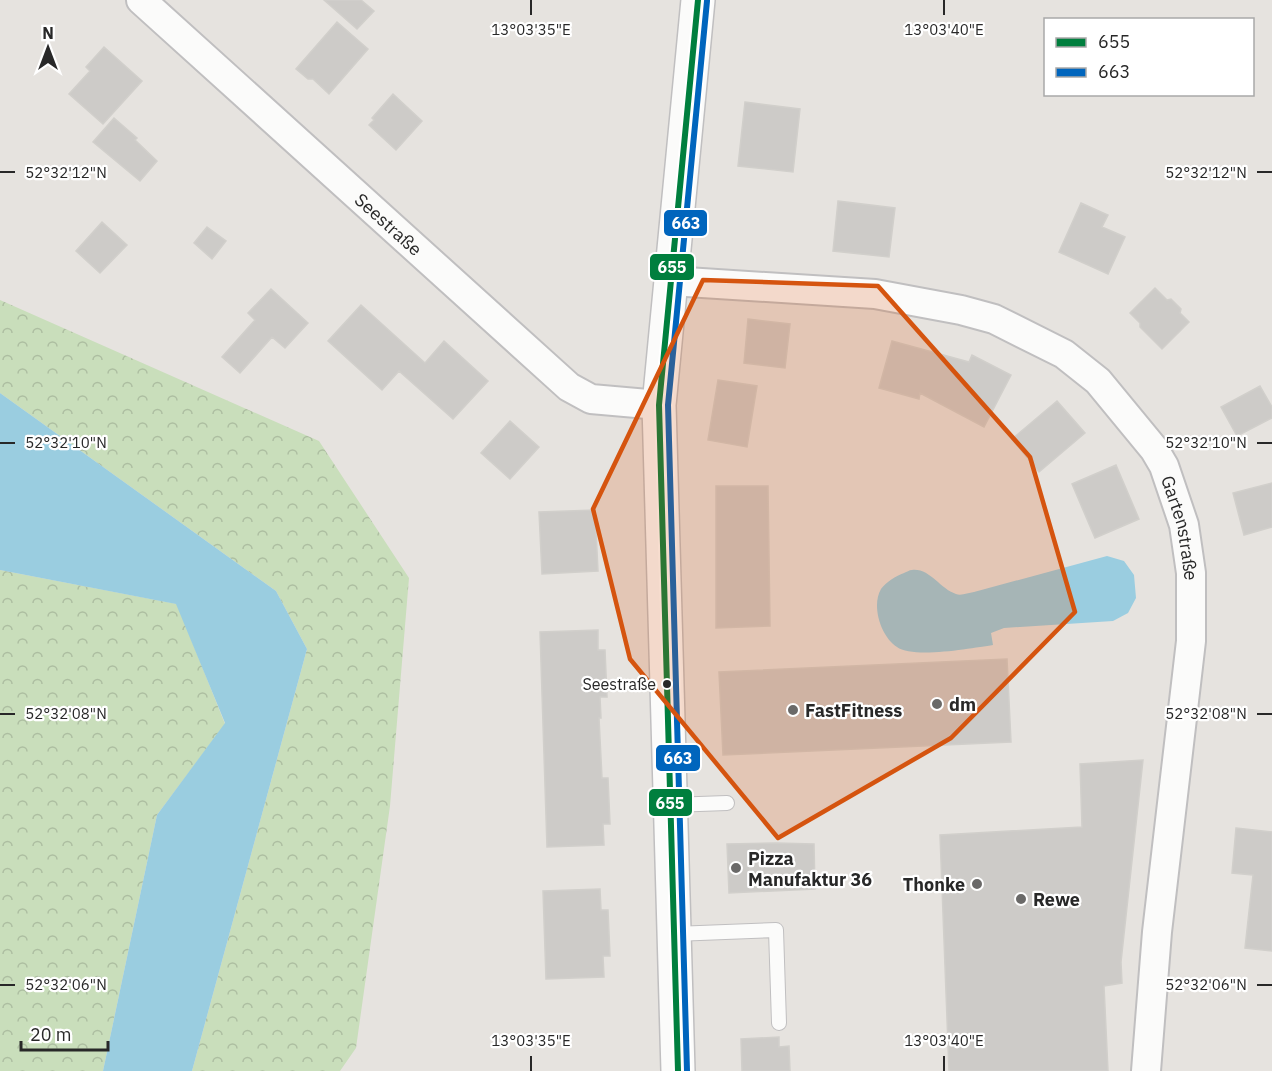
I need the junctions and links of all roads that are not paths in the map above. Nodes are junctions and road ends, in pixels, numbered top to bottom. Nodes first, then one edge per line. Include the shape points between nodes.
1 (141, 0) edge
2 (698, 0) edge
3 (671, 281) junction
4 (659, 405) junction
5 (728, 802) dead end
6 (671, 805) junction
7 (674, 934) junction
8 (780, 1023) dead end
9 (678, 1071) edge
10 (1146, 1071) edge

1 - 4 street, Seestraße via 569,387 591,399
2 - 3 street
3 - 4 street
3 - 10 street, Gartenstraße via 875,294 994,319 1064,354 1098,381 1154,448 1184,525 1191,573 1191,641 1157,932
4 - 6 street
5 - 6 lane
6 - 7 street
7 - 8 lane via 776,930
7 - 9 street

